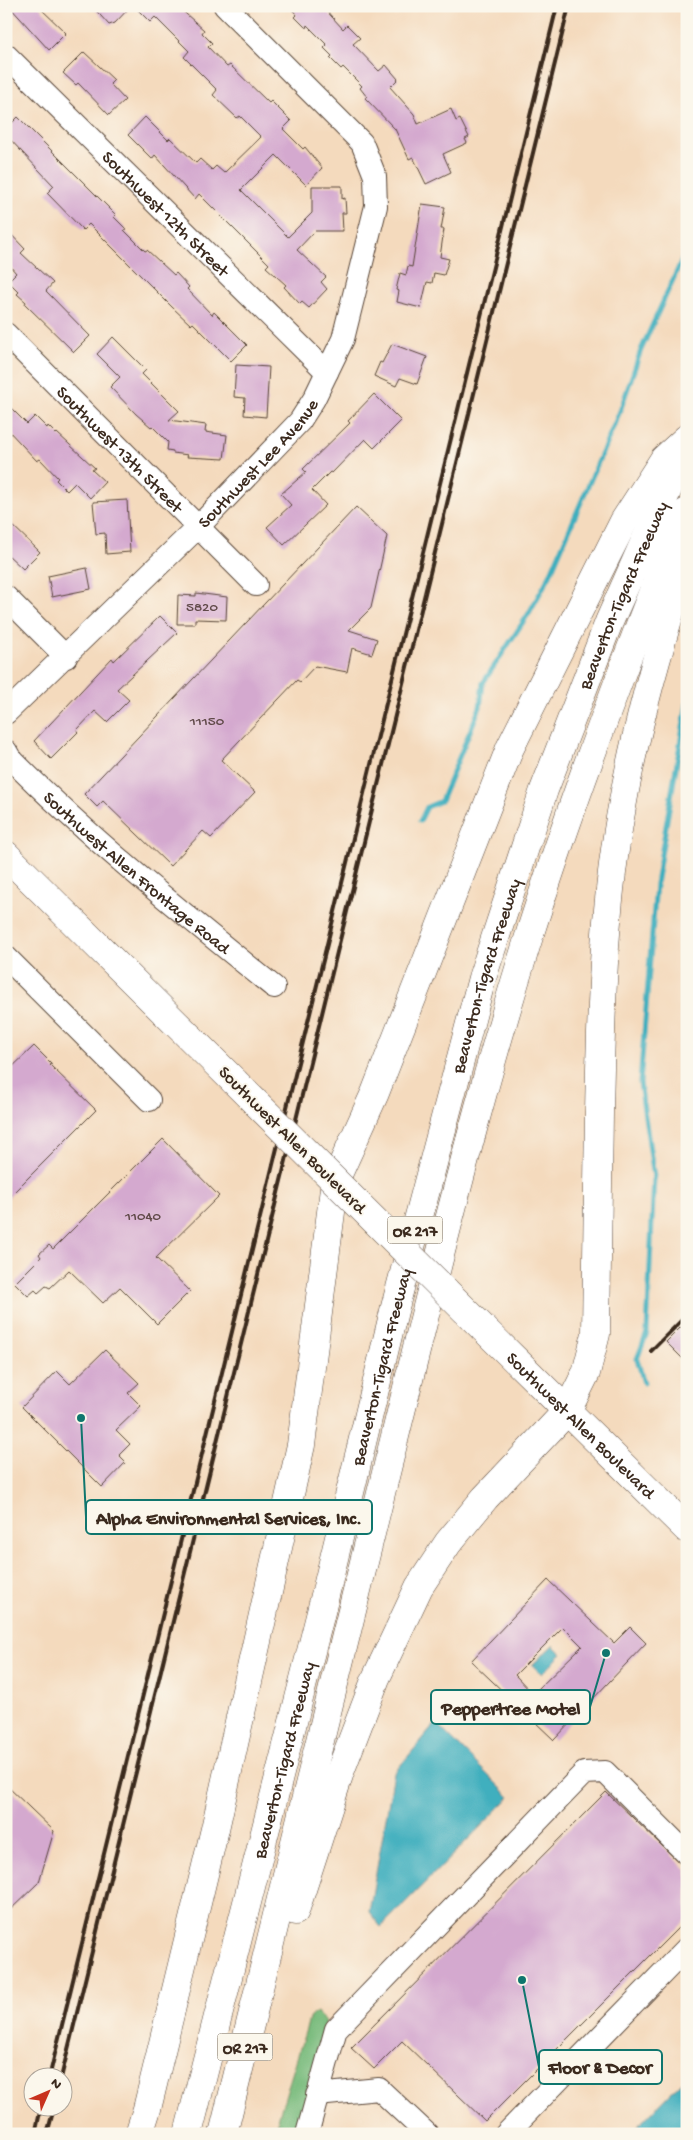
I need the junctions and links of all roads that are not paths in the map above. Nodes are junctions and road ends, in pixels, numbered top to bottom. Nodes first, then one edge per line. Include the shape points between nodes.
1 (225, 6) edge
2 (6, 55) edge
3 (6, 334) edge
4 (327, 372) junction
5 (687, 438) edge
6 (687, 447) edge
7 (687, 512) edge
8 (198, 527) junction
9 (687, 558) edge
10 (256, 585) dead end
11 (6, 597) edge
12 (66, 657) junction
13 (6, 713) edge
14 (6, 751) edge
15 (6, 855) edge
16 (6, 957) edge
17 (274, 987) dead end
18 (149, 1100) dead end
19 (335, 1181) junction
20 (567, 1411) junction
21 (687, 1529) edge
22 (687, 1854) edge
23 (687, 1948) edge
24 (267, 1960) junction
25 (317, 2095) junction
26 (139, 2134) edge
27 (188, 2134) edge
28 (222, 2134) edge
29 (307, 2134) edge
30 (427, 2134) edge
31 (506, 2134) edge

1 - 4 street, Southwest Lee Avenue via 362,143 375,176 376,206 343,339
2 - 4 street, Southwest 12th Street
3 - 8 street, Southwest 13th Street
4 - 8 street, Southwest Lee Avenue via 300,421
5 - 19 main road via 664,459 624,521 510,748 375,1092
6 - 27 main road, Beaverton-Tigard Freeway / OR 217 via 609,622 548,781 482,978 394,1312
7 - 24 main road, Beaverton-Tigard Freeway / OR 217 via 630,649 573,800 496,1044 400,1414
8 - 10 street, Southwest 13th Street
8 - 12 street, Southwest Lee Avenue
9 - 20 main road via 661,640 636,737 620,818 601,1009 596,1334 586,1373
11 - 12 street
12 - 13 street, Southwest Lee Avenue
14 - 17 street, Southwest Allen Frontage Road via 50,798
15 - 19 main road, Southwest Allen Boulevard, bridge
16 - 18 street
19 - 20 main road, Southwest Allen Boulevard, bridge
19 - 26 main road via 301,1445 215,1829
20 - 21 main road, Southwest Allen Boulevard
20 - 24 main road via 485,1498 448,1543 419,1587 376,1678 340,1772 293,1918
22 - 25 street via 605,1772 584,1773 336,2030
23 - 31 street
24 - 28 main road, Beaverton-Tigard Freeway / OR 217
25 - 29 street
25 - 30 street via 379,2089

